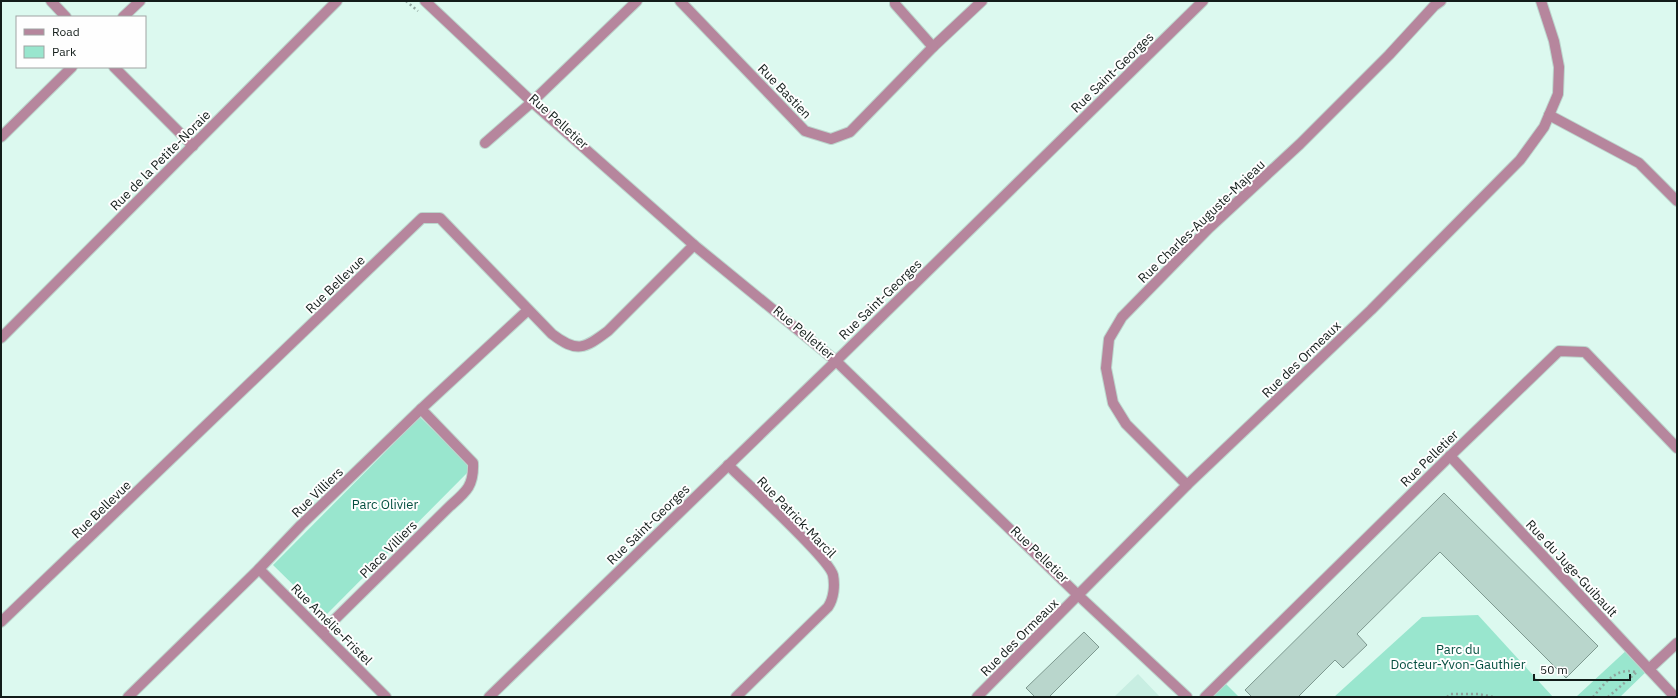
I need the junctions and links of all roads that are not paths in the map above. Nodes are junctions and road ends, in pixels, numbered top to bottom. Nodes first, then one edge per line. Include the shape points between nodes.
1 (51, 1) edge
2 (140, 1) edge
3 (337, 1) edge
4 (425, 1) edge
5 (637, 1) edge
6 (680, 1) edge
7 (895, 1) edge
8 (982, 1) edge
9 (1203, 1) edge
10 (1441, 1) edge
11 (1542, 1) edge
12 (65, 16) edge
13 (125, 16) edge
14 (933, 47) junction
15 (71, 68) edge
16 (115, 68) edge
17 (532, 102) junction
18 (1549, 116) junction
19 (1, 137) edge
20 (485, 143) dead end
21 (193, 146) junction
22 (1677, 201) edge
23 (694, 245) junction
24 (528, 310) junction
25 (1, 338) edge
26 (836, 361) junction
27 (421, 409) junction
28 (1677, 448) edge
29 (1450, 456) junction
30 (728, 465) junction
31 (1187, 485) junction
32 (259, 569) junction
33 (1079, 596) junction
34 (1, 622) edge
35 (322, 632) junction
36 (1677, 643) edge
37 (1649, 669) junction
38 (128, 697) edge
39 (386, 697) edge
40 (489, 697) edge
41 (736, 697) edge
42 (977, 697) edge
43 (1187, 697) edge
44 (1205, 697) edge
45 (1675, 697) edge

1 - 12 street
2 - 13 street
3 - 21 street, Rue de la Petite-Noraie
4 - 17 street, Rue Pelletier
5 - 17 street
6 - 14 street, Rue Bastien via 805,131 831,139 850,132
7 - 14 street
8 - 14 street, Rue Bastien
9 - 26 street, Rue Saint-Georges
10 - 31 street, Rue Charles-Auguste-Majeau via 1300,144 1209,228 1122,317 1108,339 1106,368 1113,403 1126,424
11 - 18 street, Rue des Ormeaux via 1559,67 1558,94
15 - 19 street
16 - 21 street
17 - 20 street
17 - 23 street, Rue Pelletier
18 - 22 street via 1639,163
18 - 31 street, Rue des Ormeaux via 1544,128 1520,160 1371,310
21 - 25 street, Rue de la Petite-Noraie
23 - 24 street, Rue Bellevue via 608,331 595,342 585,346 574,347 564,343
23 - 26 street, Rue Pelletier
24 - 27 street, Rue Villiers
24 - 34 street, Rue Bellevue via 440,218 422,218
26 - 30 street, Rue Saint-Georges
26 - 33 street, Rue Pelletier
27 - 32 street, Rue Villiers
27 - 35 street, Place Villiers via 473,463 473,474 466,492
28 - 29 street, Rue Pelletier via 1585,352 1560,351
29 - 37 street, Rue du Juge-Guibault
29 - 44 street, Rue Pelletier
30 - 40 street, Rue Saint-Georges
30 - 41 street, Rue Patrick-Marcil via 814,550 833,574 834,593 828,607
31 - 33 street, Rue des Ormeaux
32 - 35 street, Rue Amélie-Fristel
32 - 38 street, Rue Villiers
33 - 42 street, Rue des Ormeaux
33 - 43 street, Rue Pelletier
35 - 39 street, Rue Amélie-Fristel
36 - 37 street
37 - 45 street, Rue du Juge-Guibault

